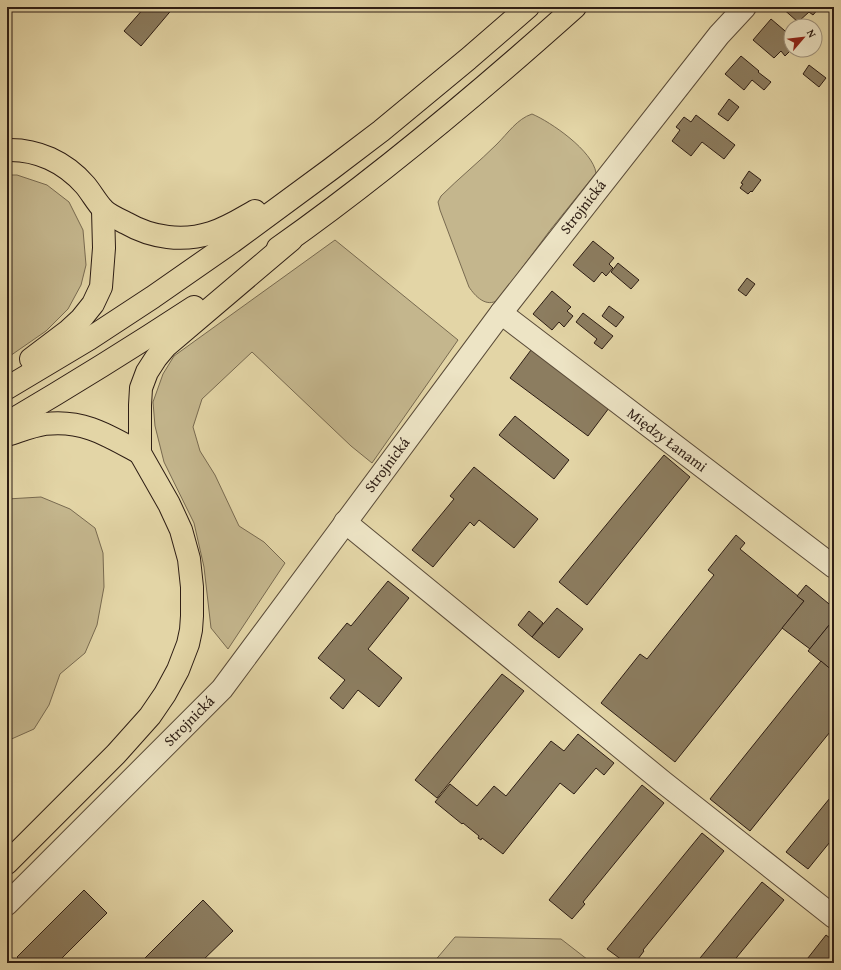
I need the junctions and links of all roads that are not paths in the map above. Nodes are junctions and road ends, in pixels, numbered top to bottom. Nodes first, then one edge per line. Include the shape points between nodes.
1 (528, 7) edge
2 (575, 7) edge
3 (745, 7) edge
4 (7, 150) edge
5 (331, 169) junction
6 (103, 210) junction
7 (291, 240) junction
8 (501, 313) junction
9 (7, 377) edge
10 (7, 388) edge
11 (7, 423) edge
12 (7, 435) edge
13 (140, 453) junction
14 (345, 522) junction
15 (834, 567) edge
16 (7, 862) edge
17 (7, 904) edge
18 (834, 917) edge

1 - 5 highway via 427,93
2 - 7 highway via 444,120
3 - 8 street, Strojnická via 714,41
4 - 6 highway via 31,151 62,165 85,185
5 - 6 highway via 223,228 192,238 159,236 130,226
5 - 10 highway via 153,297
6 - 9 highway via 101,287 93,304 82,319 68,331
7 - 11 highway via 212,296 130,349
7 - 13 highway via 166,346 156,358 141,388
8 - 14 street, Strojnická
8 - 15 street, Między Łanami
12 - 13 highway via 45,424 79,425 111,436
13 - 16 highway via 169,504 181,530 189,559 192,616 188,644 178,670 150,716 116,754
14 - 17 street, Strojnická via 222,689
14 - 18 street via 663,782

